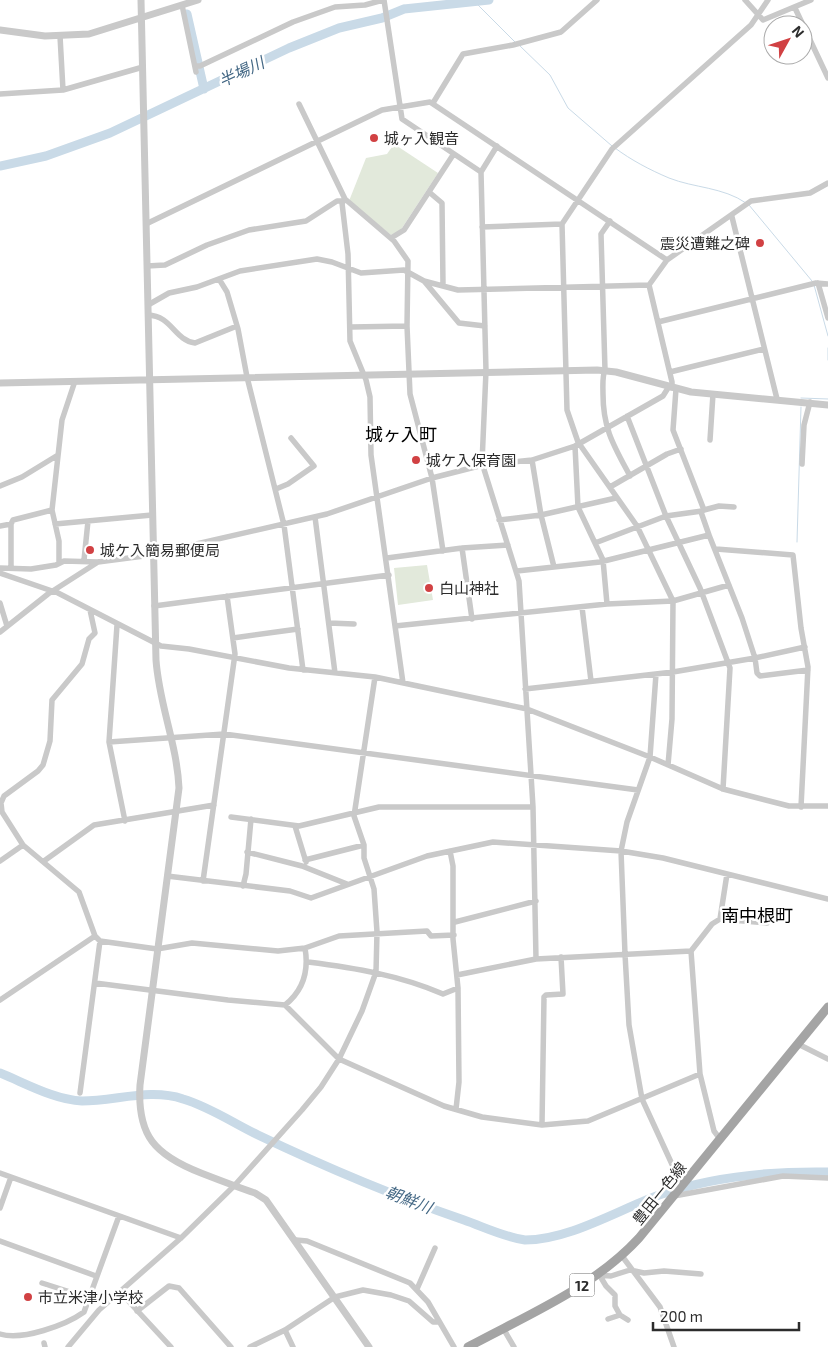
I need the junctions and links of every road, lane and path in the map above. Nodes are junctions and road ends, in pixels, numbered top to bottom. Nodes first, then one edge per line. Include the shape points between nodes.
1 (141, 0) edge
2 (198, 0) edge
3 (597, 0) edge
4 (745, 0) edge
5 (768, 0) edge
6 (811, 0) edge
7 (384, 1) edge
8 (186, 3) edge
9 (795, 8) junction
10 (759, 16) junction
11 (141, 18) junction
12 (0, 30) edge
13 (60, 36) junction
14 (142, 67) junction
15 (828, 78) edge
16 (63, 90) junction
17 (0, 94) edge
18 (433, 103) junction
19 (299, 104) dead end
20 (399, 107) junction
21 (317, 141) junction
22 (497, 146) junction
23 (453, 155) junction
24 (480, 172) junction
25 (828, 183) edge
26 (429, 192) junction
27 (578, 199) junction
28 (344, 200) junction
29 (732, 217) junction
30 (610, 221) junction
31 (146, 224) junction
32 (562, 224) junction
33 (482, 227) junction
34 (391, 238) junction
35 (667, 260) junction
36 (147, 266) junction
37 (348, 269) junction
38 (407, 271) junction
39 (219, 279) junction
40 (424, 281) junction
41 (815, 283) junction
42 (828, 284) edge
43 (443, 285) junction
44 (603, 286) junction
45 (648, 286) junction
46 (563, 287) junction
47 (484, 289) junction
48 (752, 299) junction
49 (148, 305) junction
50 (148, 315) junction
51 (828, 318) edge
52 (658, 322) junction
53 (237, 326) junction
54 (407, 326) junction
55 (484, 326) junction
56 (351, 327) junction
57 (764, 349) junction
58 (566, 369) junction
59 (605, 370) junction
60 (486, 371) junction
61 (670, 372) junction
62 (409, 373) junction
63 (364, 374) junction
64 (247, 378) junction
65 (149, 379) junction
66 (75, 381) junction
67 (0, 383) edge
68 (672, 388) junction
69 (713, 394) junction
70 (776, 399) junction
71 (810, 402) junction
72 (828, 405) edge
73 (627, 416) junction
74 (606, 429) junction
75 (291, 438) dead end
76 (710, 440) dead end
77 (578, 445) junction
78 (681, 449) junction
79 (58, 455) junction
80 (532, 460) junction
81 (802, 464) dead end
82 (483, 465) junction
83 (647, 466) junction
84 (630, 476) junction
85 (432, 478) junction
86 (0, 486) edge
87 (610, 487) junction
88 (276, 489) junction
89 (378, 496) junction
90 (616, 498) junction
91 (578, 507) junction
92 (734, 507) dead end
93 (52, 510) junction
94 (703, 510) junction
95 (152, 515) junction
96 (541, 515) junction
97 (666, 516) junction
98 (314, 518) junction
99 (499, 520) junction
100 (88, 521) junction
101 (11, 524) junction
102 (55, 524) junction
103 (284, 525) junction
104 (0, 526) edge
105 (637, 526) junction
106 (710, 535) junction
107 (678, 542) junction
108 (595, 543) junction
109 (508, 545) junction
110 (462, 548) junction
111 (716, 549) junction
112 (443, 550) junction
113 (649, 550) junction
114 (153, 554) junction
115 (387, 558) junction
116 (84, 560) junction
117 (603, 560) junction
118 (98, 562) junction
119 (59, 563) junction
120 (554, 567) junction
121 (0, 568) edge
122 (11, 568) junction
123 (517, 571) junction
124 (0, 573) edge
125 (389, 575) junction
126 (323, 584) junction
127 (729, 585) junction
128 (292, 588) junction
129 (53, 591) junction
130 (701, 592) junction
131 (227, 596) junction
132 (673, 601) junction
133 (0, 604) edge
134 (607, 604) junction
135 (154, 606) junction
136 (582, 607) junction
137 (90, 610) junction
138 (521, 613) junction
139 (472, 619) junction
140 (329, 623) junction
141 (354, 624) dead end
142 (118, 625) junction
143 (7, 626) junction
144 (395, 626) junction
145 (298, 629) junction
146 (0, 632) edge
147 (233, 638) junction
148 (155, 642) junction
149 (804, 647) junction
150 (234, 658) junction
151 (755, 658) junction
152 (729, 664) junction
153 (303, 670) junction
154 (808, 670) junction
155 (673, 672) junction
156 (335, 673) junction
157 (656, 674) junction
158 (375, 677) junction
159 (591, 681) junction
160 (402, 683) junction
161 (525, 689) junction
162 (527, 709) junction
163 (224, 734) junction
164 (170, 737) junction
165 (109, 742) junction
166 (364, 752) junction
167 (650, 757) junction
168 (668, 765) junction
169 (530, 776) junction
170 (723, 789) junction
171 (638, 790) junction
172 (214, 805) junction
173 (801, 806) junction
174 (828, 806) edge
175 (533, 807) junction
176 (177, 811) junction
177 (356, 812) junction
178 (231, 817) dead end
179 (251, 820) junction
180 (126, 821) junction
181 (295, 826) junction
182 (23, 845) junction
183 (364, 845) junction
184 (533, 845) junction
185 (450, 851) junction
186 (621, 851) junction
187 (247, 852) junction
188 (306, 860) junction
189 (0, 861) edge
190 (44, 861) junction
191 (306, 868) junction
192 (727, 874) junction
193 (167, 876) junction
194 (370, 878) junction
195 (203, 881) junction
196 (347, 884) junction
197 (243, 886) junction
198 (828, 899) edge
199 (536, 901) junction
200 (720, 919) junction
201 (455, 922) junction
202 (767, 923) dead end
203 (377, 932) junction
204 (454, 935) junction
205 (95, 936) junction
206 (100, 940) junction
207 (305, 948) junction
208 (157, 949) junction
209 (691, 951) junction
210 (626, 954) junction
211 (561, 957) junction
212 (536, 959) junction
213 (308, 962) junction
214 (376, 972) junction
215 (457, 975) junction
216 (94, 983) junction
217 (458, 988) junction
218 (152, 991) junction
219 (0, 1000) edge
220 (285, 1005) junction
221 (828, 1007) edge
222 (798, 1044) junction
223 (339, 1059) junction
224 (828, 1059) edge
225 (700, 1074) junction
226 (80, 1092) dead end
227 (642, 1099) junction
228 (456, 1109) junction
229 (542, 1125) junction
230 (720, 1139) junction
231 (0, 1174) edge
232 (11, 1178) junction
233 (828, 1178) edge
234 (683, 1185) junction
235 (234, 1186) junction
236 (674, 1195) junction
237 (0, 1208) edge
238 (119, 1216) junction
239 (181, 1238) junction
240 (296, 1240) junction
241 (0, 1241) edge
242 (435, 1248) dead end
243 (622, 1256) junction
244 (634, 1271) junction
245 (701, 1274) dead end
246 (96, 1276) junction
247 (599, 1276) junction
248 (42, 1283) dead end
249 (417, 1289) junction
250 (120, 1292) junction
251 (335, 1297) junction
252 (89, 1298) junction
253 (137, 1311) junction
254 (620, 1315) junction
255 (608, 1319) dead end
256 (628, 1320) dead end
257 (439, 1322) junction
258 (503, 1328) junction
259 (285, 1330) junction
260 (0, 1334) edge
261 (68, 1347) edge
262 (171, 1347) edge
263 (231, 1347) edge
264 (250, 1347) edge
265 (293, 1347) edge
266 (369, 1347) edge
267 (454, 1347) edge
268 (468, 1347) edge
269 (514, 1347) edge
270 (674, 1347) edge

1 - 11 street
2 - 8 street
3 - 18 street via 561,32 464,54
4 - 10 street
5 - 10 street
6 - 9 street
7 - 8 street via 335,7 293,22 197,68
7 - 20 street
8 - 11 street
9 - 10 street via 763,20
9 - 15 street
10 - 27 street via 614,148
11 - 13 street via 89,34
11 - 14 street
12 - 13 street
13 - 16 street
14 - 16 street
14 - 31 street
16 - 17 street
18 - 20 street
18 - 22 street
19 - 21 street
20 - 21 street via 382,110
20 - 23 street via 404,121
21 - 28 street
21 - 31 street
22 - 24 street
22 - 27 street
23 - 24 street
23 - 26 street
24 - 33 street
25 - 29 street via 810,192 748,204
26 - 34 street via 402,232
26 - 43 street via 442,203
27 - 30 street
27 - 32 street
28 - 34 street
28 - 36 street via 298,223 249,230 165,265
28 - 37 street
29 - 35 street
29 - 48 street
30 - 35 street
30 - 44 street via 602,234
31 - 36 street
32 - 33 street
32 - 46 street
33 - 47 street
34 - 38 street via 408,262
35 - 45 street
36 - 49 street
37 - 38 street via 361,273
37 - 39 street via 317,259 240,270
37 - 56 street
38 - 40 street
38 - 54 street
39 - 49 street via 169,293
39 - 53 street
40 - 43 street
40 - 55 street via 459,323
41 - 42 street
41 - 48 street
41 - 51 street
43 - 47 street via 458,290
44 - 45 street
44 - 46 street
44 - 59 street
45 - 52 street
46 - 47 street
46 - 58 street
47 - 55 street
48 - 52 street
48 - 57 street
49 - 50 street
50 - 53 street via 161,317 183,338 196,343
50 - 65 street
52 - 61 street
53 - 64 street
54 - 56 street
54 - 62 street
55 - 60 street
56 - 63 street via 352,349
57 - 61 street
57 - 70 street
58 - 59 street
58 - 60 street
58 - 77 street via 567,410
59 - 68 street
59 - 74 street via 603,406
60 - 62 street
60 - 82 street
61 - 68 street
62 - 63 street
62 - 85 street via 410,394
63 - 64 street
63 - 89 street via 370,397 371,448
64 - 65 street
64 - 88 street
65 - 66 street
65 - 95 street
66 - 67 street
66 - 79 street via 62,420
68 - 69 street
68 - 73 street
68 - 78 street via 673,430
69 - 70 street
69 - 76 street
70 - 71 street
71 - 72 street
71 - 81 street via 804,425
73 - 74 street
73 - 83 street
74 - 77 street
74 - 84 street
75 - 88 street via 314,466
77 - 80 street
77 - 87 street
77 - 91 street
78 - 83 street
78 - 94 street
79 - 86 street
79 - 93 street
80 - 82 street
80 - 96 street
82 - 85 street
82 - 99 street
83 - 84 street
83 - 97 street
84 - 87 street
85 - 89 street
85 - 112 street
87 - 90 street
88 - 103 street
89 - 98 street
89 - 115 street
90 - 91 street
90 - 105 street
91 - 96 street
91 - 108 street
92 - 94 street
93 - 101 street via 21,516
93 - 102 street
94 - 97 street
94 - 106 street
95 - 100 street
95 - 114 street
96 - 99 street
96 - 120 street
97 - 105 street
97 - 107 street
98 - 103 street
98 - 126 street
99 - 109 street
100 - 102 street
100 - 116 street
101 - 104 street
101 - 122 street
102 - 119 street via 60,545
103 - 114 street
103 - 128 street
105 - 108 street
105 - 113 street
106 - 107 street
106 - 111 street
107 - 113 street
107 - 130 street
108 - 117 street
109 - 110 street
109 - 123 street
110 - 112 street
110 - 139 street
111 - 127 street
111 - 149 street via 793,554
112 - 115 street
113 - 117 street
113 - 132 street
114 - 118 street
114 - 135 street
115 - 125 street
116 - 118 street
116 - 119 street
117 - 120 street
117 - 134 street
118 - 129 street
119 - 122 street via 31,569
120 - 123 street
121 - 122 street
123 - 138 street
124 - 129 street
125 - 126 street
125 - 144 street
126 - 128 street
126 - 140 street
127 - 130 street
127 - 151 street
128 - 131 street
128 - 145 street
129 - 137 street
129 - 143 street
130 - 132 street
130 - 152 street
131 - 135 street
131 - 147 street
132 - 134 street
132 - 155 street
133 - 143 street
134 - 136 street
135 - 148 street
136 - 138 street
136 - 159 street
137 - 142 street
137 - 182 street via 96,632 89,639 82,664 52,700 50,740 42,765 2,799 2,812
138 - 139 street
138 - 161 street
139 - 144 street
140 - 141 street
140 - 156 street
142 - 148 street
142 - 165 street
143 - 146 street
144 - 160 street
145 - 147 street
145 - 153 street
147 - 150 street
148 - 150 street via 161,646
148 - 164 street via 158,680
149 - 151 street
149 - 154 street
150 - 153 street
150 - 163 street
151 - 152 street
151 - 154 street via 760,676
152 - 155 street
152 - 170 street
153 - 156 street
154 - 173 street
155 - 157 street
155 - 168 street
156 - 158 street
157 - 159 street
157 - 167 street
158 - 160 street
158 - 166 street
159 - 161 street
160 - 162 street
161 - 162 street
162 - 167 street
162 - 169 street
163 - 164 street
163 - 166 street
163 - 172 street
164 - 165 street
164 - 176 street via 178,774
165 - 180 street
166 - 169 street
166 - 177 street
167 - 168 street
167 - 171 street
168 - 170 street
169 - 171 street
169 - 175 street
170 - 173 street
171 - 186 street
172 - 176 street
172 - 195 street
173 - 174 street
175 - 177 street via 379,807
175 - 184 street
176 - 180 street
176 - 193 street
177 - 181 street
177 - 183 street via 354,816
178 - 179 street
179 - 181 street
179 - 187 street
180 - 190 street via 94,825
181 - 188 street
182 - 189 street
182 - 190 street
183 - 188 street
183 - 194 street
184 - 185 street via 493,842
184 - 186 street
184 - 199 street
185 - 194 street via 427,856
185 - 201 street
186 - 192 street
186 - 210 street
187 - 191 street
187 - 197 street
188 - 191 street
190 - 205 street via 79,892
191 - 196 street
192 - 198 street
192 - 200 street
193 - 195 street
193 - 208 street
194 - 196 street
194 - 203 street via 375,897
195 - 197 street
196 - 197 street via 309,898 290,891
199 - 201 street
199 - 212 street
200 - 202 street
200 - 209 street via 712,924
201 - 204 street
203 - 204 street via 427,931 431,936
203 - 207 street via 339,936
203 - 214 street
204 - 215 street
205 - 206 street
205 - 219 street
206 - 208 street
206 - 216 street
207 - 208 street via 278,951 192,943
207 - 213 street
208 - 218 street
209 - 210 street
209 - 225 street
210 - 211 street
210 - 227 street via 629,1025
211 - 212 street
211 - 229 street via 563,994 544,997
212 - 215 street
213 - 214 street
213 - 220 street via 300,989
214 - 217 street via 443,994
214 - 223 street
215 - 217 street
216 - 218 street
216 - 226 street
217 - 228 street via 459,1082
218 - 220 street
218 - 235 street via 139,1103 149,1139 175,1163
220 - 223 street
221 - 222 main road, 豊田一色線 / 12
222 - 224 street
222 - 230 main road, 豊田一色線 / 12
223 - 228 street
223 - 235 street via 321,1087
225 - 227 street
225 - 230 street via 714,1131
227 - 229 street via 588,1122
227 - 234 street
228 - 229 street via 482,1117
230 - 234 main road, 豊田一色線 / 12
231 - 232 street
232 - 237 street
232 - 238 street
233 - 236 street via 783,1176
234 - 236 main road, 豊田一色線 / 12
235 - 239 street
235 - 240 street via 266,1200
236 - 243 main road, 豊田一色線 / 12
238 - 239 street
238 - 246 street
239 - 250 street
240 - 249 street via 307,1241 410,1283
240 - 251 street
241 - 246 street
242 - 249 street
243 - 244 street
243 - 247 main road, 豊田一色線 / 12
244 - 245 street
244 - 247 street
244 - 270 street via 660,1307
246 - 252 street
247 - 254 street via 615,1295 615,1306
247 - 258 main road, 豊田一色線 / 12
248 - 252 street
249 - 257 street
250 - 253 street
250 - 261 street
251 - 257 street via 363,1290 391,1295 410,1302 432,1322
251 - 259 street
251 - 266 street
252 - 260 street via 84,1312 74,1319 12,1337
253 - 262 street
253 - 263 street via 169,1286 179,1288
254 - 255 street
254 - 256 street
257 - 267 street
258 - 268 main road, 豊田一色線 / 12
258 - 269 street
259 - 264 street
259 - 265 street

